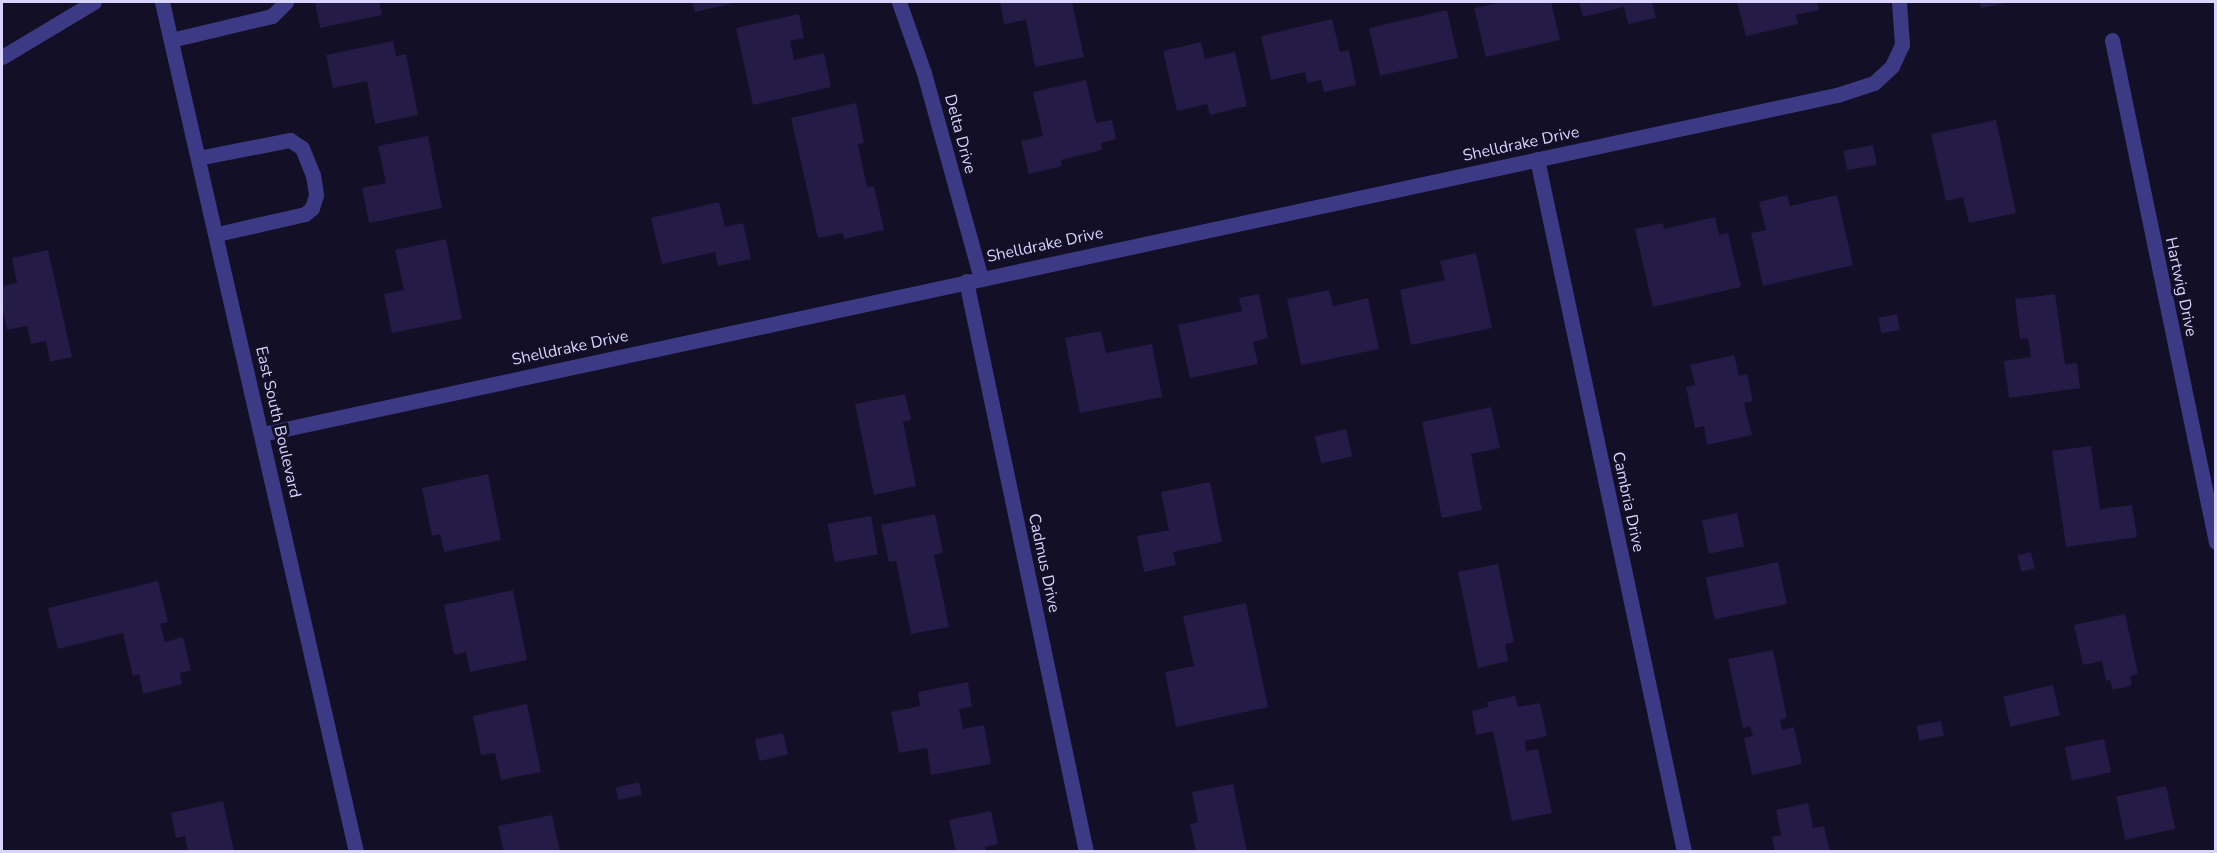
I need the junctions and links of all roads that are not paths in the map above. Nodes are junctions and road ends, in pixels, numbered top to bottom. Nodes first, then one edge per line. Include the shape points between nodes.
1 (94, 2) edge
2 (162, 2) edge
3 (286, 2) edge
4 (899, 2) edge
5 (1899, 2) edge
6 (171, 40) junction
7 (2112, 40) dead end
8 (2, 57) edge
9 (198, 158) junction
10 (1537, 159) junction
11 (217, 234) junction
12 (973, 279) junction
13 (262, 434) junction
14 (2216, 542) edge
15 (356, 852) edge
16 (1086, 852) edge
17 (1684, 852) edge

1 - 8 street
2 - 6 street, East South Boulevard
3 - 6 street via 272,16
4 - 12 street, Delta Drive via 924,73
5 - 10 street, Shelldrake Drive via 1902,45 1892,66 1874,82 1837,96
6 - 9 street, East South Boulevard
7 - 14 street, Hartwig Drive
9 - 11 street, East South Boulevard
9 - 11 street via 290,140 302,148 314,175 312,208 305,214
10 - 12 street, Shelldrake Drive
10 - 17 street, Cambria Drive
11 - 13 street, East South Boulevard
12 - 13 street, Shelldrake Drive
12 - 16 street, Cadmus Drive
13 - 15 street, East South Boulevard

